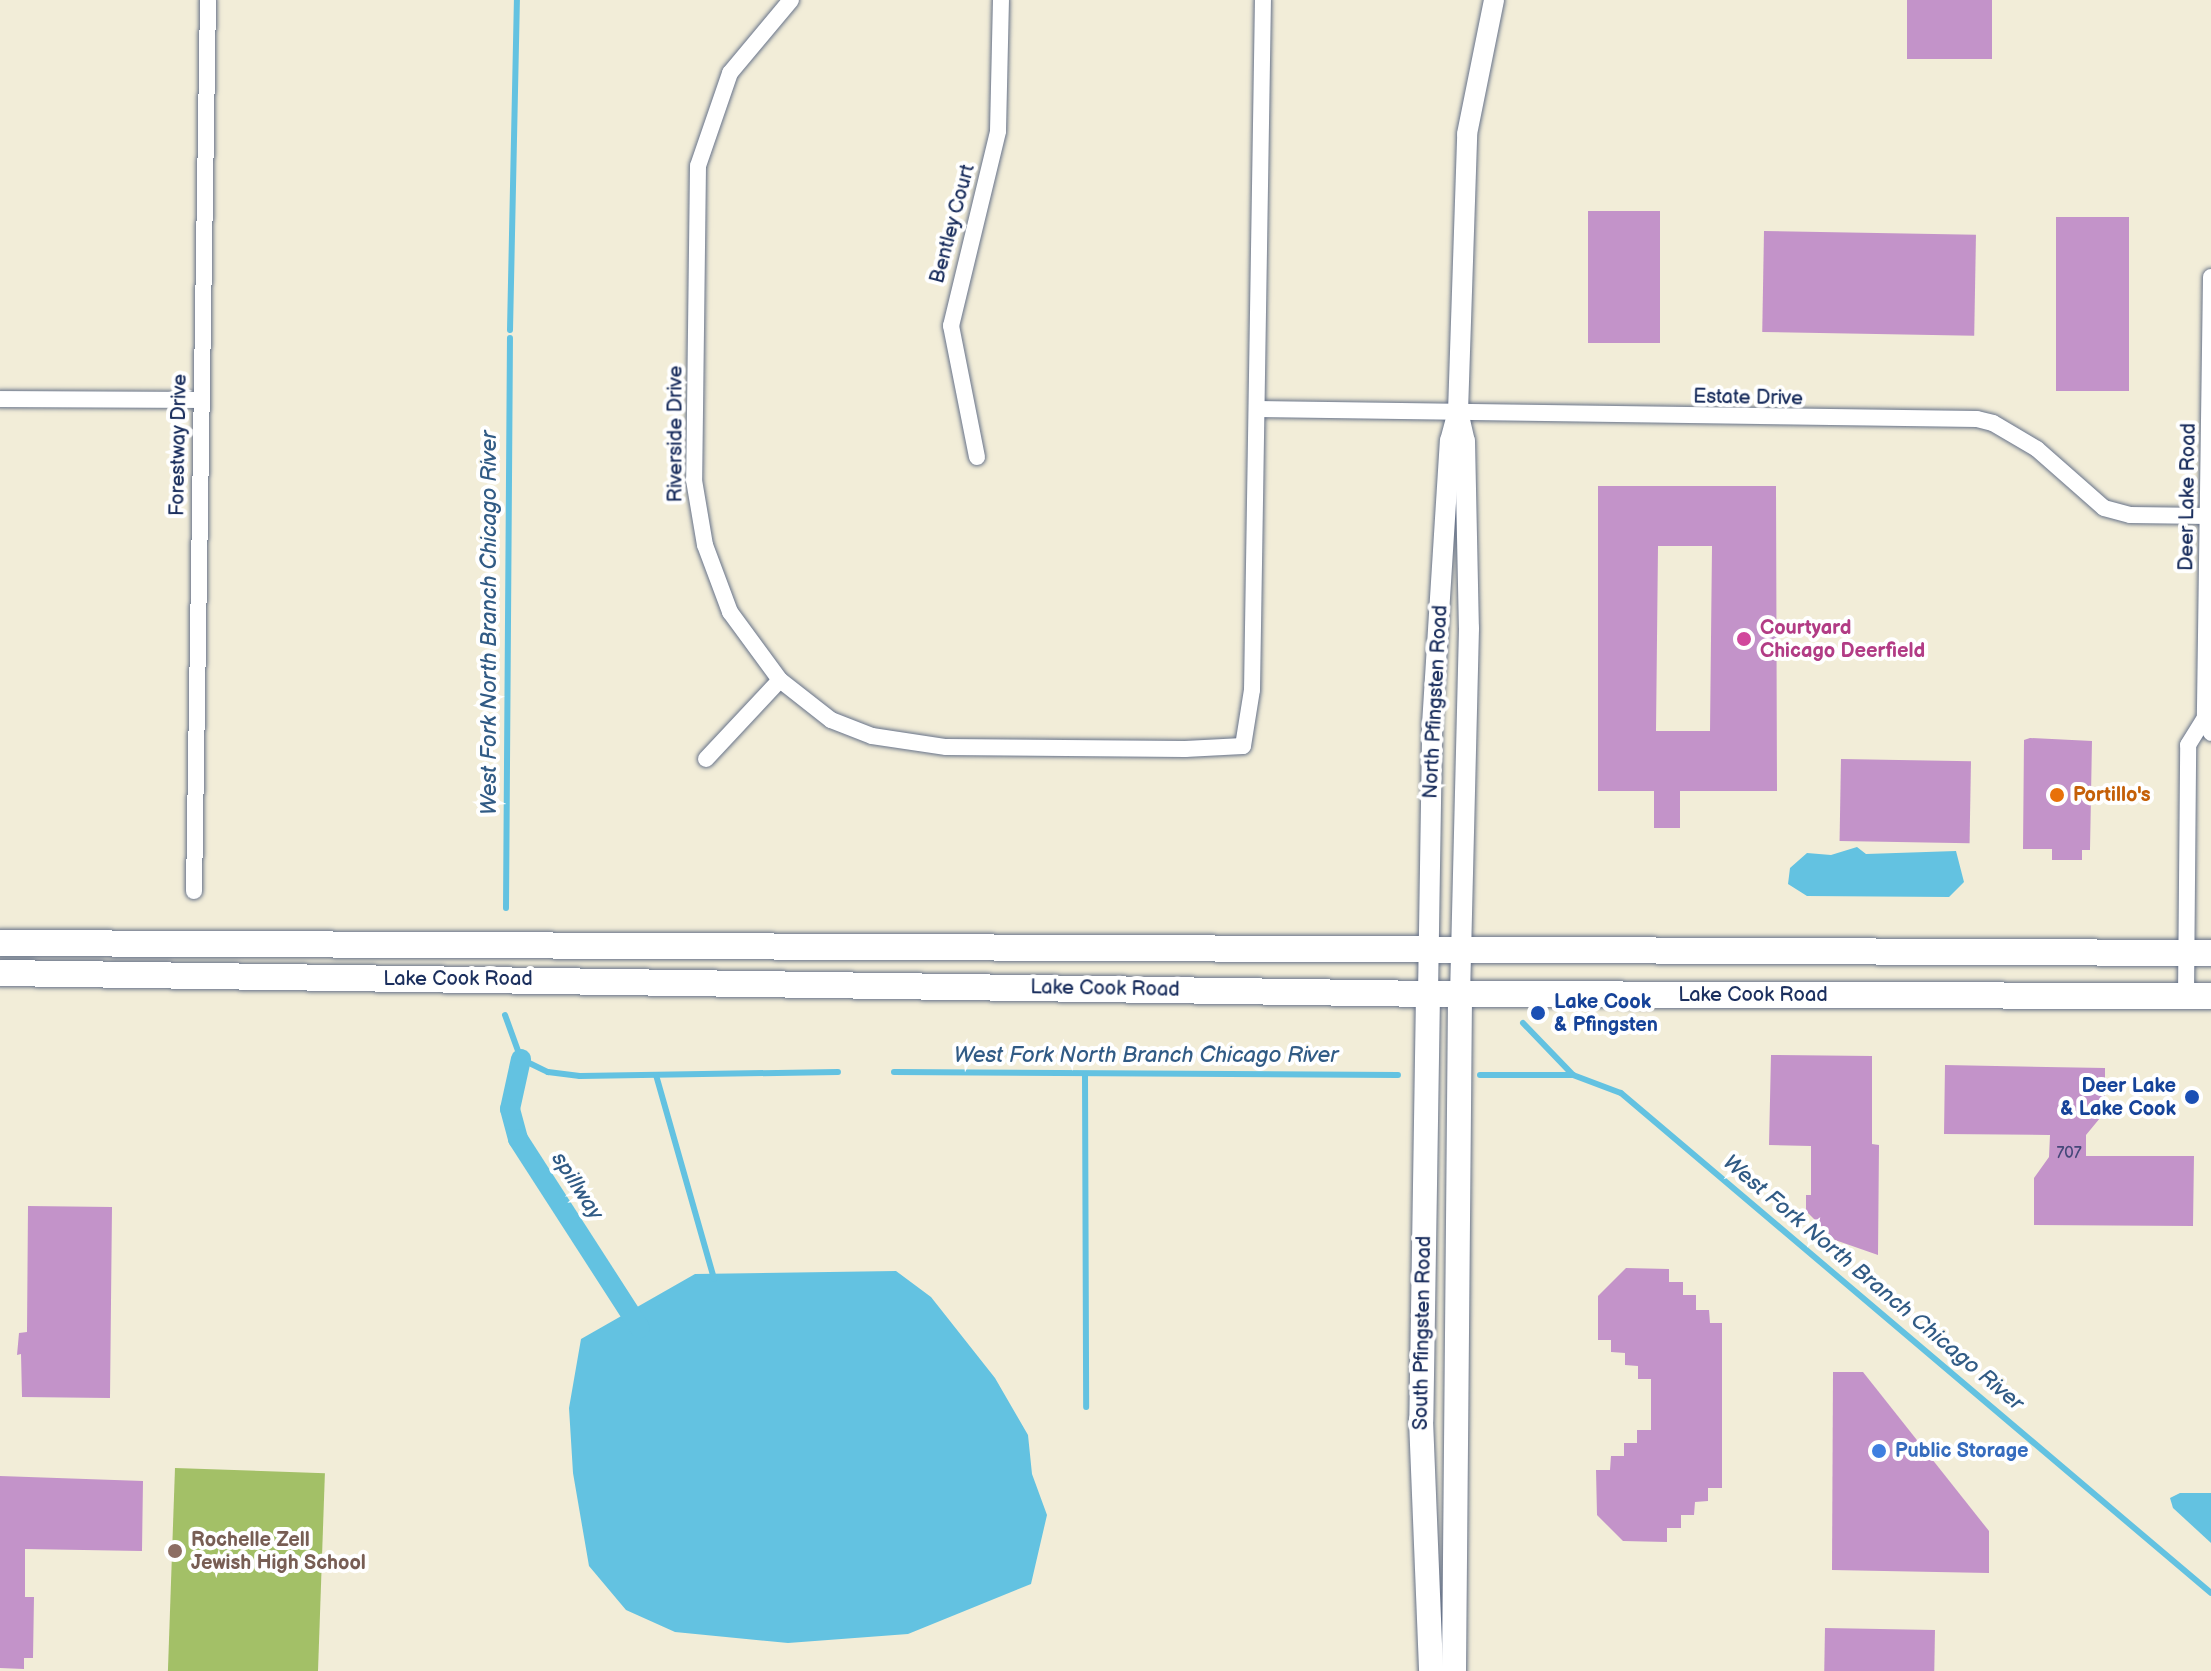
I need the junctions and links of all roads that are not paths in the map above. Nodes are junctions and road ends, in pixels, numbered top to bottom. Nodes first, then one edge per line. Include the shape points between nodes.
1 (208, 0) edge
2 (1001, 0) edge
3 (1263, 0) edge
4 (1494, 0) edge
5 (790, 1) edge
6 (2211, 277) edge
7 (0, 399) edge
8 (199, 400) junction
9 (1257, 409) junction
10 (1458, 412) junction
11 (977, 457) dead end
12 (2208, 516) junction
13 (780, 680) junction
14 (2208, 726) edge
15 (706, 759) dead end
16 (194, 891) dead end
17 (0, 943) edge
18 (1428, 949) junction
19 (1462, 949) junction
20 (2198, 952) edge
21 (0, 973) edge
22 (1428, 994) junction
23 (1460, 994) junction
24 (2198, 996) edge
25 (1431, 1671) edge
26 (1454, 1671) edge

1 - 8 street, Forestway Drive
2 - 11 street, Bentley Court via 998,131 951,326
3 - 9 street
4 - 10 street, North Pfingsten Road via 1467,134
5 - 13 street, Riverside Drive via 730,73 702,145 694,450 696,511 715,576 748,643
6 - 12 street, Deer Lake Road
7 - 8 street
8 - 16 street, Forestway Drive
9 - 10 street, Estate Drive
9 - 13 street, Riverside Drive via 1252,690 1243,746 925,745 872,736 831,720
10 - 12 street, Estate Drive via 1977,419 2037,449 2104,508 2130,515
10 - 18 street, North Pfingsten Road via 1450,441 1432,725
10 - 19 street, North Pfingsten Road via 1465,441 1469,628
12 - 14 street, Deer Lake Road
13 - 15 street
14 - 20 street, Deer Lake Road via 2188,745
17 - 18 main road, Lake Cook Road
18 - 19 main road, Lake Cook Road
18 - 22 street, North Pfingsten Road
19 - 20 main road, Lake Cook Road
19 - 23 street, North Pfingsten Road
20 - 24 street, Deer Lake Road
21 - 22 main road, Lake Cook Road
22 - 23 main road, Lake Cook Road
22 - 25 main road, South Pfingsten Road via 1421,1420
23 - 24 main road, Lake Cook Road
23 - 26 main road, South Pfingsten Road

